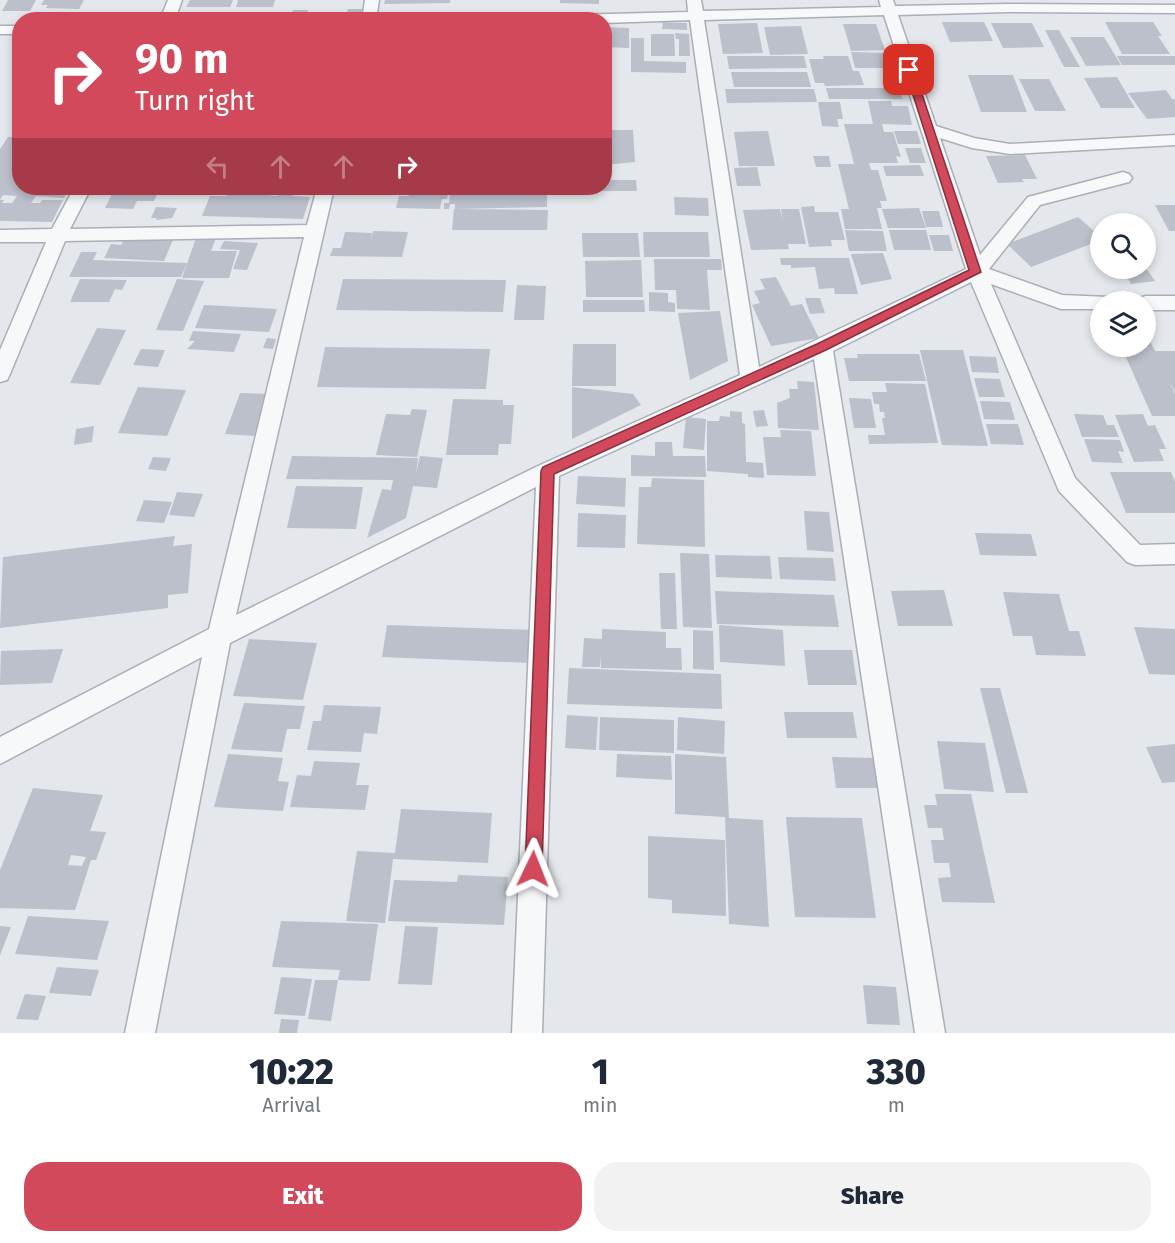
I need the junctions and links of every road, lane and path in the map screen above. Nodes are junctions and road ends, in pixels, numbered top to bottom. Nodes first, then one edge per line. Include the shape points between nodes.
1 (1006, 4) edge
2 (888, 5) edge
3 (695, 7) edge
4 (1175, 9) edge
5 (612, 14) edge
6 (929, 129) junction
7 (1175, 140) edge
8 (1123, 178) dead end
9 (78, 195) edge
10 (323, 195) edge
11 (314, 231) junction
12 (58, 235) junction
13 (0, 236) edge
14 (975, 272) junction
15 (1090, 302) edge
16 (1156, 303) edge
17 (1175, 303) edge
18 (822, 347) junction
19 (0, 374) edge
20 (751, 378) junction
21 (548, 471) junction
22 (1175, 554) edge
23 (219, 636) junction
24 (0, 751) edge
25 (140, 1033) edge
26 (527, 1033) edge
27 (930, 1033) edge

1 - 2 street
1 - 4 street
2 - 3 street
2 - 6 street
3 - 5 street
3 - 20 street
6 - 7 street via 1010,149
6 - 14 street
8 - 14 street via 1034,201
9 - 12 street
10 - 11 street
11 - 12 street
11 - 23 street
12 - 13 street
12 - 19 street
14 - 15 street via 1061,302
14 - 18 street
14 - 22 street via 1066,484 1135,555
16 - 17 street
18 - 20 street
18 - 27 street
20 - 21 street
21 - 23 street
21 - 26 street
23 - 24 street
23 - 25 street

